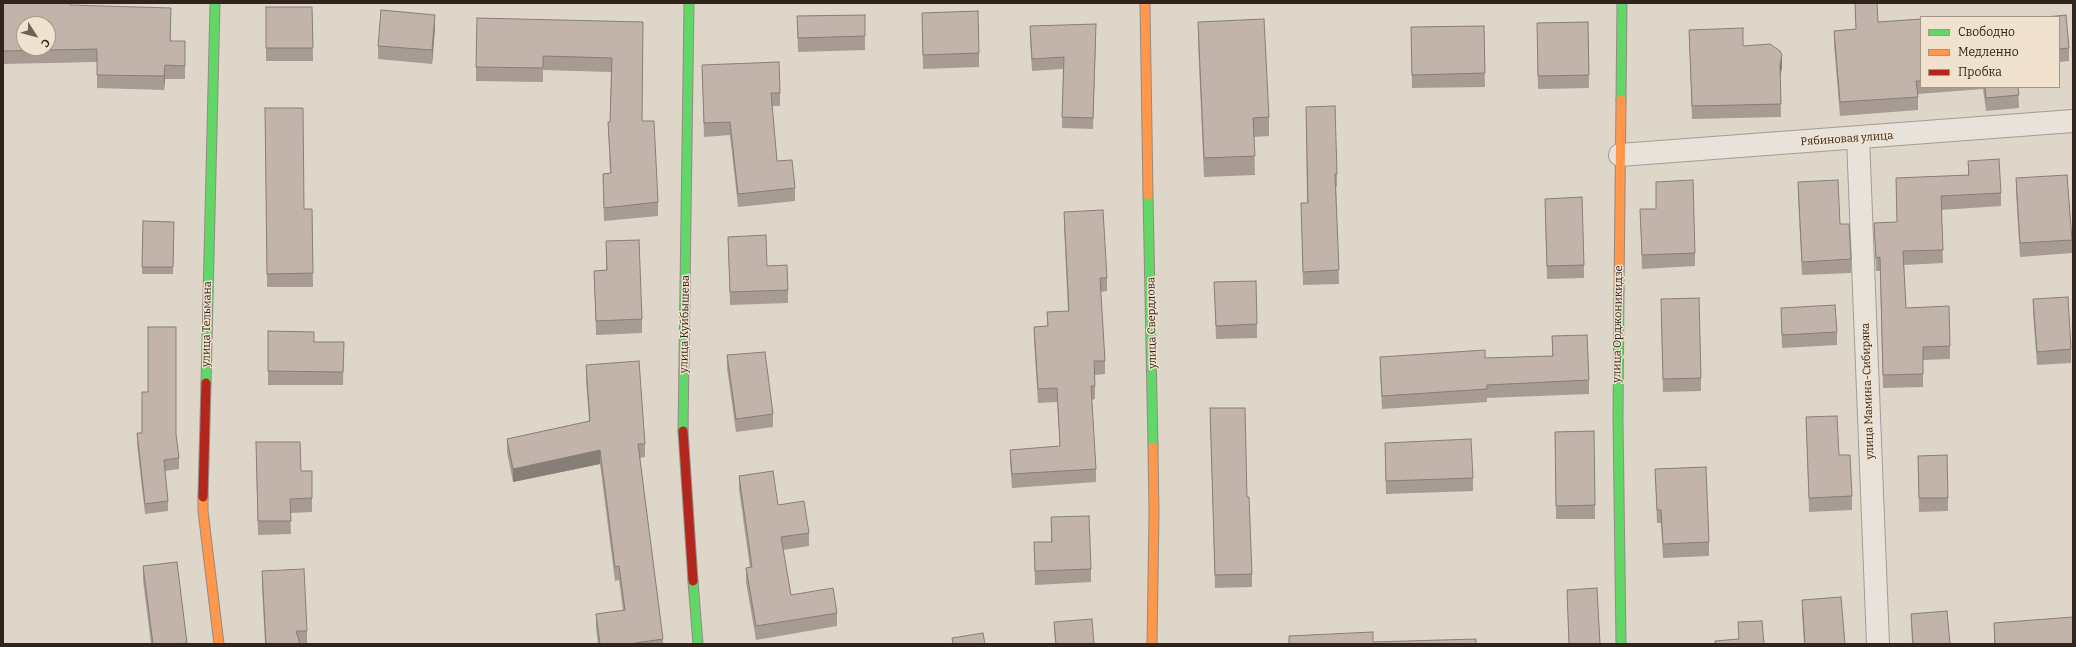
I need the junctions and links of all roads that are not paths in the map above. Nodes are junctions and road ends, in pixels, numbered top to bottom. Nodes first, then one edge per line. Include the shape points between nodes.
1 (215, 3) edge
2 (689, 3) edge
3 (1144, 3) edge
4 (1622, 3) edge
5 (2073, 121) edge
6 (1858, 138) junction
7 (1620, 155) junction
8 (219, 644) edge
9 (698, 644) edge
10 (1152, 644) edge
11 (1621, 644) edge
12 (1878, 644) edge

1 - 8 street, улица Тельмана via 203,511
2 - 9 street, улица Куйбышева via 683,445
3 - 10 street, улица Свердлова via 1154,514
4 - 7 street, улица Орджоникидзе
5 - 6 street, Рябиновая улица
6 - 7 street, Рябиновая улица
6 - 12 street, улица Мамина-Сибиряка
7 - 11 street, улица Орджоникидзе via 1618,418

